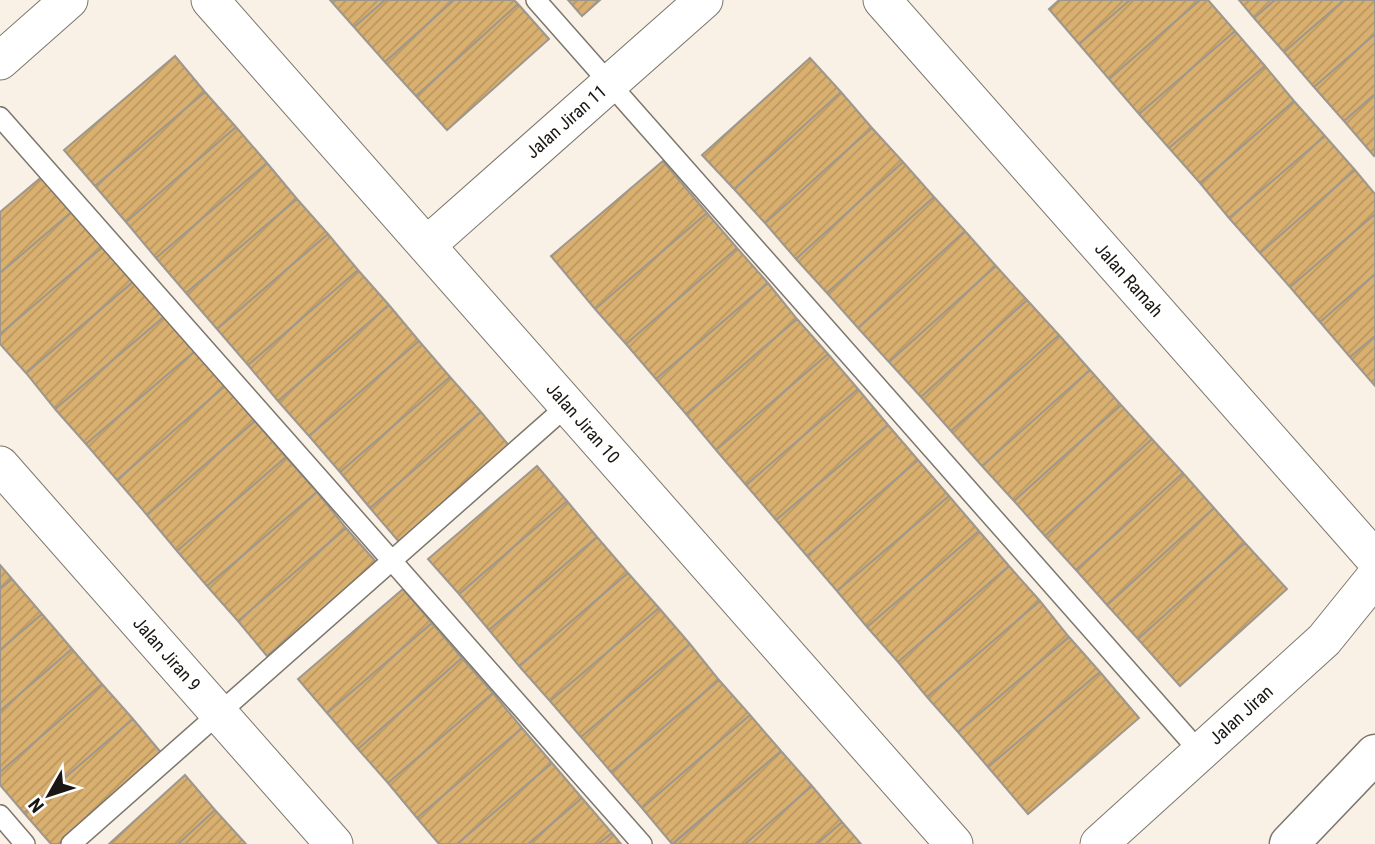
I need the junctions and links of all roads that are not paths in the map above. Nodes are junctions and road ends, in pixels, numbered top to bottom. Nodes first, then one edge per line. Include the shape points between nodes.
1 (69, 0) edge
2 (210, 0) edge
3 (536, 0) edge
4 (704, 0) edge
5 (882, 0) edge
6 (0, 61) edge
7 (610, 84) junction
8 (0, 117) edge
9 (426, 245) junction
10 (568, 405) junction
11 (0, 465) edge
12 (1375, 559) edge
13 (391, 561) junction
14 (1375, 577) edge
15 (219, 713) junction
16 (1199, 751) junction
17 (1375, 754) edge
18 (0, 815) edge
19 (25, 844) edge
20 (71, 844) edge
21 (334, 844) edge
22 (642, 844) edge
23 (954, 844) edge
24 (1099, 844) edge
25 (1289, 844) edge

1 - 6 street
2 - 9 street, Jalan Jiran 10
3 - 7 lane
4 - 7 street, Jalan Jiran 11
5 - 12 street, Jalan Ramah
7 - 9 street, Jalan Jiran 11
7 - 16 lane
8 - 13 lane
9 - 10 street, Jalan Jiran 10
10 - 13 lane
10 - 23 street, Jalan Jiran 10
11 - 15 street, Jalan Jiran 9
13 - 15 lane
13 - 22 lane
14 - 16 street, Jalan Jiran via 1324,640
15 - 20 lane
15 - 21 street, Jalan Jiran 9
16 - 24 street, Jalan Jiran
17 - 25 main road
18 - 19 lane

